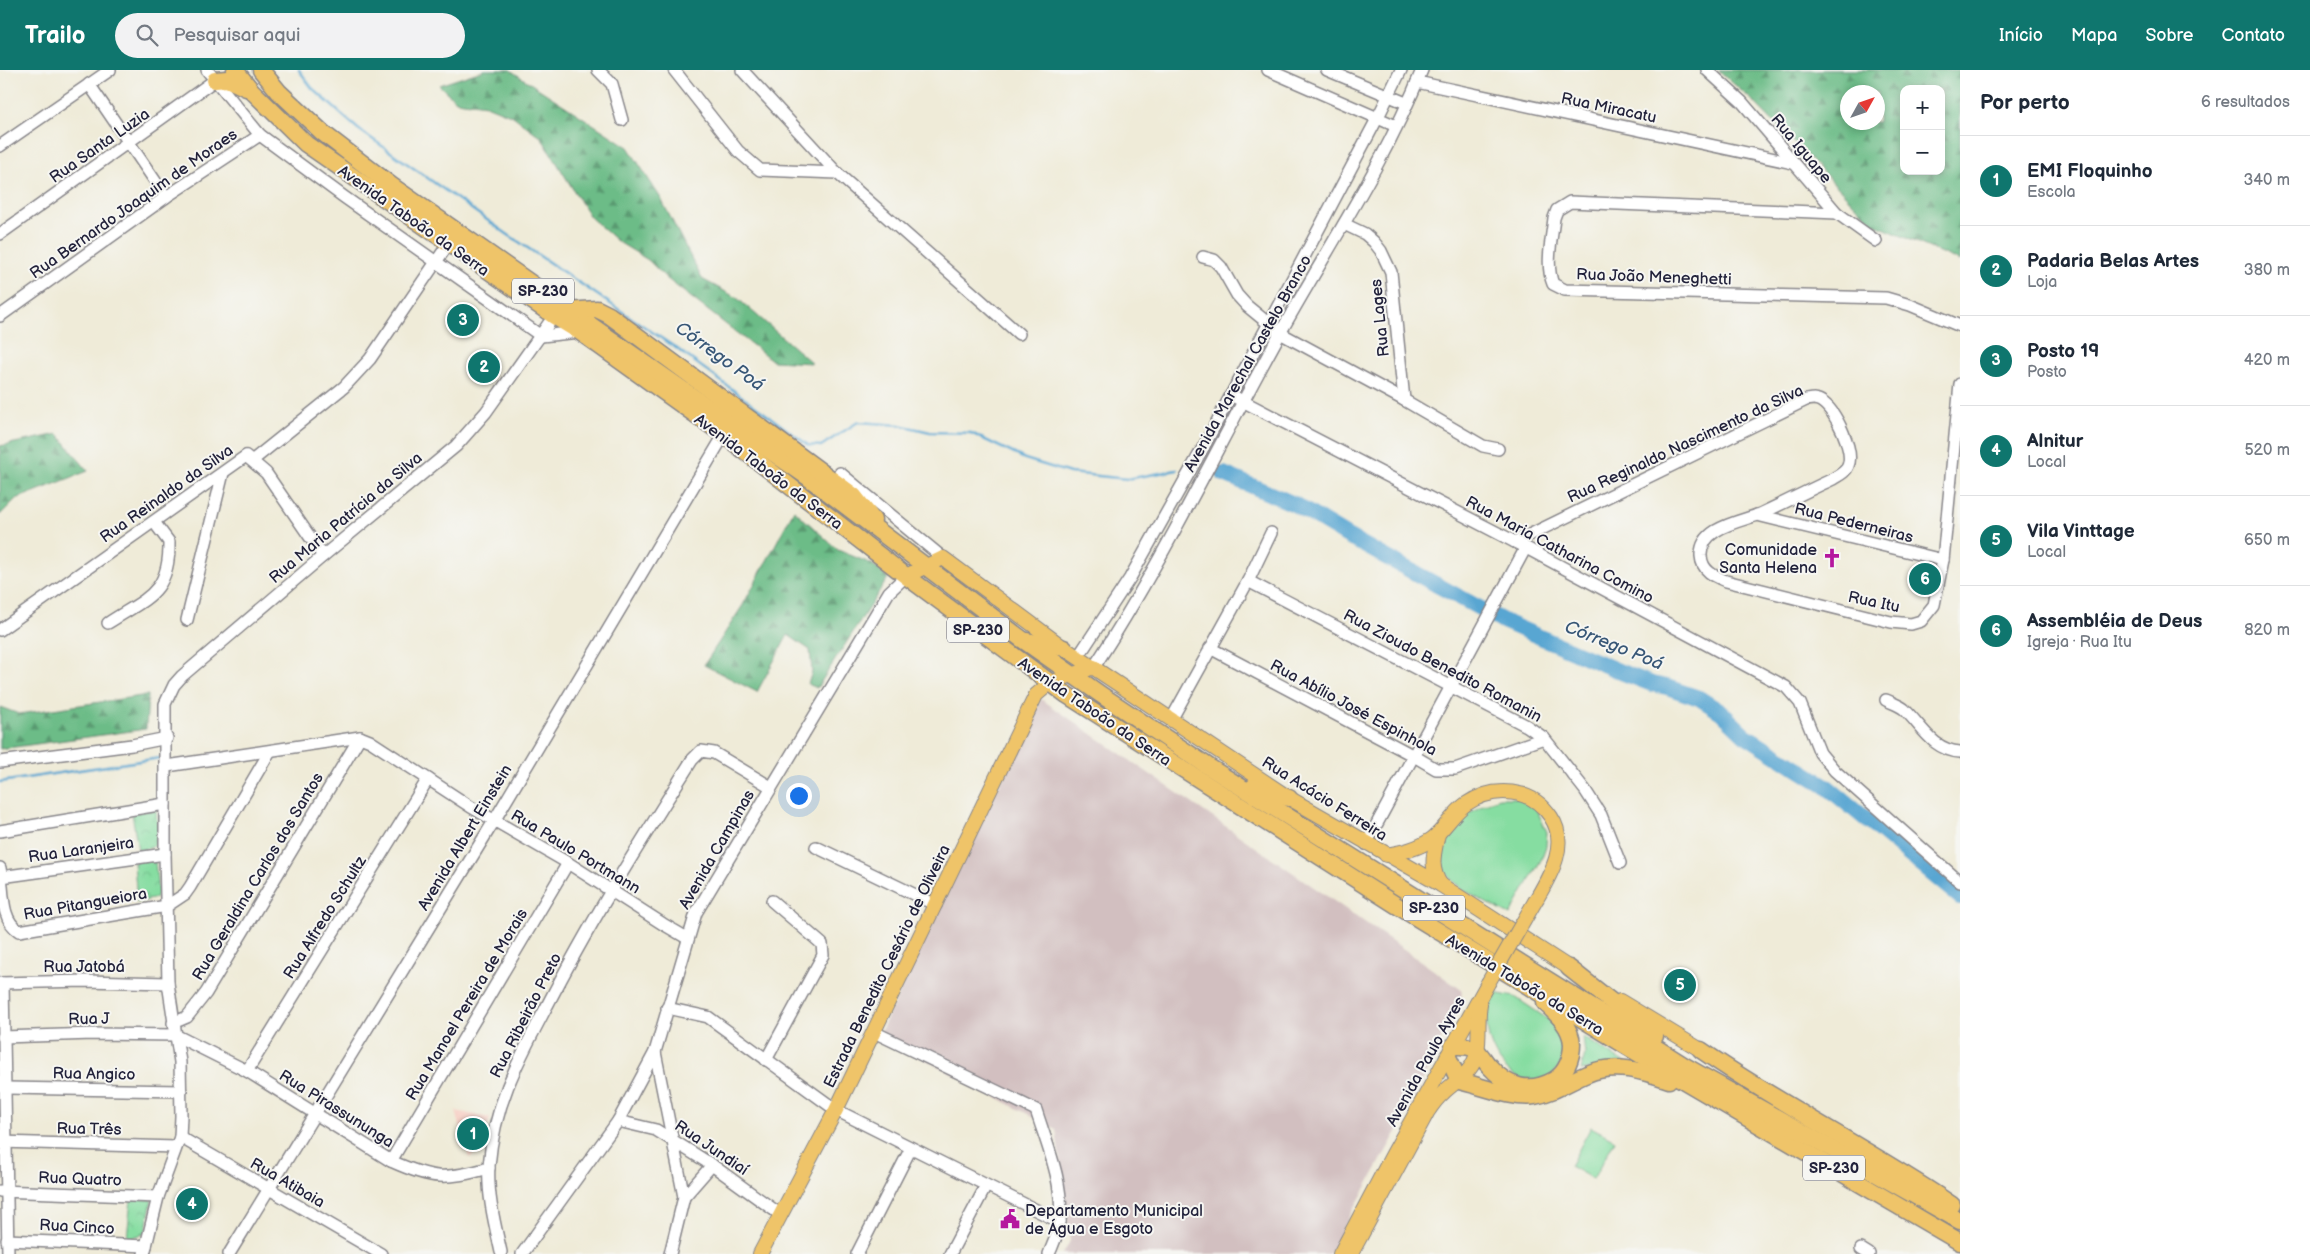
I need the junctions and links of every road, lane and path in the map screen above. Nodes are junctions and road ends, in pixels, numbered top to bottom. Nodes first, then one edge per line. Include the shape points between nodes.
1 (110, 70) edge
2 (235, 70) edge
3 (261, 70) edge
4 (598, 70) edge
5 (674, 70) edge
6 (742, 70) edge
7 (1268, 70) edge
8 (1327, 70) edge
9 (1401, 70) edge
10 (1422, 70) edge
11 (1707, 70) edge
12 (211, 75) edge
13 (1417, 82) junction
14 (90, 84) junction
15 (252, 91) junction
16 (1388, 96) junction
17 (1406, 103) junction
18 (1378, 117) junction
19 (622, 120) dead end
20 (1396, 126) junction
21 (260, 135) junction
22 (131, 142) junction
23 (0, 146) edge
24 (1793, 163) junction
25 (837, 173) junction
26 (166, 197) junction
27 (1838, 213) junction
28 (1344, 224) junction
29 (0, 234) edge
30 (452, 237) junction
31 (1876, 241) dead end
32 (1203, 257) dead end
33 (436, 263) junction
34 (570, 310) junction
35 (0, 316) edge
36 (554, 316) junction
37 (1269, 325) junction
38 (1960, 326) edge
39 (580, 332) junction
40 (1280, 333) junction
41 (1019, 334) dead end
42 (541, 336) junction
43 (1960, 384) edge
44 (1231, 395) junction
45 (1404, 400) junction
46 (1243, 402) junction
47 (724, 435) junction
48 (1204, 446) junction
49 (1498, 449) dead end
50 (1215, 453) junction
51 (253, 460) junction
52 (223, 473) junction
53 (840, 473) dead end
54 (1168, 511) junction
55 (1757, 515) junction
56 (1180, 518) junction
57 (154, 522) junction
58 (1272, 533) dead end
59 (1706, 539) joint
60 (1514, 542) junction
61 (1526, 549) junction
62 (323, 556) junction
63 (943, 558) junction
64 (1943, 560) junction
65 (925, 566) junction
66 (906, 576) junction
67 (1130, 578) junction
68 (1248, 581) junction
69 (1145, 586) junction
70 (187, 620) dead end
71 (108, 623) dead end
72 (2, 625) edge
73 (1023, 640) junction
74 (1064, 648) junction
75 (1210, 648) junction
76 (1078, 657) junction
77 (1094, 668) junction
78 (1072, 675) junction
79 (1450, 686) junction
80 (1044, 687) junction
81 (1886, 700) dead end
82 (1171, 720) junction
83 (360, 737) junction
84 (167, 738) junction
85 (1544, 738) junction
86 (270, 751) junction
87 (1960, 752) edge
88 (1414, 756) junction
89 (0, 762) edge
90 (167, 766) junction
91 (1209, 766) junction
92 (428, 779) junction
93 (771, 788) junction
94 (1289, 798) junction
95 (165, 804) junction
96 (494, 821) junction
97 (0, 831) edge
98 (1438, 834) junction
99 (1366, 844) junction
100 (816, 847) dead end
101 (165, 854) junction
102 (1386, 855) junction
103 (1433, 856) junction
104 (568, 863) junction
105 (1620, 863) dead end
106 (1414, 870) junction
107 (1, 873) edge
108 (1960, 882) edge
109 (1441, 885) junction
110 (611, 890) junction
111 (772, 902) dead end
112 (936, 905) junction
113 (167, 906) junction
114 (687, 938) junction
115 (1569, 968) junction
116 (1, 983) edge
117 (168, 983) junction
118 (1528, 986) junction
119 (1486, 987) junction
120 (667, 1008) junction
121 (174, 1029) junction
122 (874, 1032) junction
123 (3, 1037) junction
124 (1701, 1050) joint
125 (1450, 1051) junction
126 (1477, 1051) junction
127 (656, 1052) junction
128 (766, 1060) junction
129 (1685, 1066) junction
130 (247, 1071) junction
131 (1459, 1081) junction
132 (6, 1088) junction
133 (181, 1091) junction
134 (1708, 1094) junction
135 (836, 1110) junction
136 (315, 1114) junction
137 (618, 1121) junction
138 (673, 1139) junction
139 (2, 1142) edge
140 (178, 1142) junction
141 (911, 1148) junction
142 (392, 1161) junction
143 (712, 1165) junction
144 (489, 1168) junction
145 (986, 1186) junction
146 (267, 1189) junction
147 (3, 1191) edge
148 (158, 1197) junction
149 (684, 1197) junction
150 (1960, 1211) edge
151 (781, 1215) junction
152 (1960, 1221) edge
153 (1060, 1222) junction
154 (7, 1240) junction
155 (1960, 1242) edge
156 (145, 1250) edge
157 (501, 1253) edge
158 (8, 1254) edge
159 (229, 1254) edge
160 (380, 1254) edge
161 (520, 1254) edge
162 (670, 1254) edge
163 (760, 1254) edge
164 (857, 1254) edge
165 (950, 1254) edge
166 (1049, 1254) edge
167 (1340, 1254) edge
168 (1351, 1254) edge

1 - 14 street
2 - 15 highway, Avenida Taboão da Serra / SP-230
3 - 30 highway, Avenida Taboão da Serra / SP-230 via 279,92 323,133
4 - 19 street via 612,84
5 - 25 street via 738,151 760,170
6 - 25 street
7 - 18 street
8 - 16 street
9 - 16 street, Avenida Marechal Castelo Branco
10 - 13 street, Avenida Marechal Castelo Branco
11 - 24 street, Rua Iguape via 1742,102
12 - 15 highway
12 - 21 street
12 - 22 street, Rua Santa Luzia
13 - 17 street, Avenida Marechal Castelo Branco
13 - 24 street, Rua Miracatu
14 - 22 street
14 - 23 street
15 - 30 highway, Avenida Taboão da Serra / SP-230 via 306,144
16 - 17 street
16 - 18 street, Avenida Marechal Castelo Branco
17 - 20 street, Avenida Marechal Castelo Branco
18 - 20 street
18 - 37 street, Avenida Marechal Castelo Branco
20 - 28 street, Avenida Marechal Castelo Branco
21 - 26 street, Rua Bernardo Joaquim de Moraes
21 - 33 street
22 - 26 street
22 - 29 street, Rua Santa Luzia
24 - 27 street, Rua Iguape
25 - 41 street
26 - 35 street, Rua Bernardo Joaquim de Moraes
27 - 31 street, Rua Iguape
27 - 38 street, Rua João Meneghetti via 1570,202 1557,210 1554,218 1550,277 1553,284 1565,290 1886,298
28 - 40 street, Avenida Marechal Castelo Branco
28 - 45 street, Rua Lages via 1374,242 1392,272
30 - 33 street
30 - 34 highway, Avenida Taboão da Serra / SP-230
30 - 36 highway, Avenida Taboão da Serra / SP-230
32 - 37 street via 1210,257 1221,267 1238,295
33 - 42 street
33 - 51 street via 370,359 344,386
34 - 36 highway
34 - 65 highway, Avenida Taboão da Serra / SP-230 via 809,478
36 - 39 highway, Avenida Taboão da Serra / SP-230
36 - 42 street, Rua Maria Patrícia da Silva
37 - 40 street
37 - 44 street, Avenida Marechal Castelo Branco
39 - 42 street
39 - 47 highway, Avenida Taboão da Serra / SP-230
40 - 45 street
40 - 46 street, Avenida Marechal Castelo Branco
42 - 62 street, Rua Maria Patrícia da Silva via 482,419 456,446
43 - 64 street, Rua Itu
44 - 46 street, Rua Maria Catharina Comino
44 - 48 street, Avenida Marechal Castelo Branco
45 - 49 street via 1483,446
46 - 50 street, Avenida Marechal Castelo Branco
46 - 60 street, Rua Maria Catharina Comino
47 - 66 highway, Avenida Taboão da Serra / SP-230
47 - 96 street, Avenida Albert Einstein
48 - 50 street
48 - 54 street, Avenida Marechal Castelo Branco
50 - 56 street, Avenida Marechal Castelo Branco
51 - 52 street, Rua Reinaldo da Silva via 246,456
51 - 62 street, Rua Reinaldo da Silva via 266,473
52 - 57 street, Rua Reinaldo da Silva
52 - 70 street
53 - 63 street, Rua Acácio Ferreira
54 - 56 street
54 - 67 street, Avenida Marechal Castelo Branco
55 - 59 street, Rua Reginaldo Nascimento da Silva via 1729,524
55 - 60 street, Rua Reginaldo Nascimento da Silva via 1833,479 1848,466 1850,456 1842,429 1820,401 1806,400
55 - 64 street, Rua Pederneiras
56 - 69 street, Avenida Marechal Castelo Branco
57 - 71 street via 169,542 162,584
57 - 72 street, Rua Reinaldo da Silva
58 - 68 street
59 - 64 street, Rua Itu via 1701,548 1704,568 1726,581 1856,614 1911,624 1921,621 1934,605
60 - 61 street, Rua Maria Catharina Comino
61 - 79 street
61 - 108 street, Rua Maria Catharina Comino via 1786,687 1800,704 1820,753 1835,771
62 - 84 street, Rua Maria Patrícia da Silva via 174,685 166,704
63 - 65 main road
63 - 74 main road, Rua Acácio Ferreira
65 - 66 main road
65 - 73 highway, Avenida Taboão da Serra / SP-230
66 - 80 highway, Avenida Taboão da Serra / SP-230 via 1035,673
66 - 93 street, Avenida Campinas via 889,592
67 - 69 street
67 - 76 street, Avenida Marechal Castelo Branco
68 - 75 street
68 - 79 street, Rua Zioudo Benedito Romanin
69 - 77 street, Avenida Marechal Castelo Branco
73 - 74 highway
73 - 78 highway, Avenida Taboão da Serra / SP-230
74 - 76 main road, Rua Acácio Ferreira
75 - 82 street
75 - 88 street, Rua Abílio José Espinhola
76 - 77 main road, Rua Acácio Ferreira
77 - 78 main road
77 - 82 main road, Rua Acácio Ferreira
78 - 80 main road
78 - 91 highway, Avenida Taboão da Serra / SP-230
79 - 85 street, Rua Zioudo Benedito Romanin
79 - 88 street
80 - 112 main road, Estrada Benedito Cesário de Oliveira via 1010,746
80 - 118 highway, Avenida Taboão da Serra / SP-230
81 - 87 street via 1903,709 1943,748
82 - 94 main road, Rua Acácio Ferreira
83 - 86 street
83 - 92 street, Rua Paulo Portmann
83 - 121 street, Rua Geraldina Carlos dos Santos via 206,993
84 - 89 street
84 - 90 street, Rua Maria Patrícia da Silva
85 - 88 street, Rua Abílio José Espinhola via 1455,769 1436,769
85 - 105 street, Rua Zioudo Benedito Romanin via 1601,815
86 - 90 street
86 - 113 street via 190,887
88 - 99 street
90 - 95 street, Rua Maria Patrícia da Silva
91 - 94 highway via 1248,785
91 - 129 highway, Avenida Taboão da Serra / SP-230
92 - 96 street, Rua Paulo Portmann
92 - 130 street, Rua Alfredo Schultz
93 - 110 street, Rua Ribeirão Preto via 714,753 701,751 692,760
93 - 114 street, Avenida Campinas via 703,900
94 - 99 main road, Rua Acácio Ferreira
95 - 97 street
95 - 101 street, Rua Maria Patrícia da Silva
96 - 104 street, Rua Paulo Portmann
96 - 136 street, Avenida Albert Einstein
98 - 102 main road via 1412,849
98 - 103 main road
98 - 119 main road, bridge via 1467,804 1482,796 1511,792 1534,800 1551,817 1558,833 1554,866
99 - 102 main road, Rua Acácio Ferreira
100 - 112 street
101 - 107 street, Rua Laranjeira
101 - 113 street, Rua Maria Patrícia da Silva
102 - 106 main road, Rua Acácio Ferreira
103 - 106 main road
103 - 109 main road via 1432,866
104 - 110 street, Rua Paulo Portmann
104 - 142 street, Rua Manoel Pereira de Morais
106 - 109 main road, Rua Acácio Ferreira
107 - 113 street, Rua Pitangueiora via 4,918 10,927 19,931
109 - 115 main road, Rua Acácio Ferreira
110 - 114 street, Rua Paulo Portmann
110 - 144 street, Rua Ribeirão Preto via 512,1073 497,1116
111 - 128 street via 822,944 823,955
112 - 122 main road, Estrada Benedito Cesário de Oliveira
113 - 117 street, Rua Maria Patrícia da Silva
114 - 120 street, Avenida Campinas
115 - 124 main road, Rua Acácio Ferreira
115 - 129 highway via 1671,1049
116 - 117 street, Rua Jatobá
116 - 123 street
117 - 121 street, Rua Maria Patrícia da Silva
118 - 126 highway via 1570,1033 1571,1053 1564,1070 1540,1086 1518,1087 1500,1078
118 - 134 highway, Avenida Taboão da Serra / SP-230
119 - 125 main road, Avenida Paulo Ayres
119 - 126 main road, Avenida Paulo Ayres via 1477,1021
120 - 127 street, Avenida Campinas
120 - 128 street via 708,1017
121 - 123 street, Rua J
121 - 130 street, Rua Pirassununga
121 - 133 street, Rua Maria Patrícia da Silva
122 - 135 main road, Estrada Benedito Cesário de Oliveira
122 - 153 street via 1036,1110 1057,1175
123 - 132 street
124 - 150 highway
125 - 126 highway via 1468,1046
125 - 131 highway
125 - 167 main road, Avenida Paulo Ayres
126 - 131 main road, Avenida Paulo Ayres via 1470,1068
127 - 137 street, Avenida Campinas
127 - 138 street
128 - 135 street
129 - 152 highway, Avenida Taboão da Serra / SP-230
130 - 136 street, Rua Pirassununga
131 - 134 highway via 1512,1095 1536,1096 1594,1072 1634,1069
131 - 168 main road, Avenida Paulo Ayres via 1444,1092 1428,1111
132 - 133 street, Rua Angico
132 - 139 street
133 - 140 street, Rua Maria Patrícia da Silva
134 - 155 highway, Avenida Taboão da Serra / SP-230
135 - 141 street
135 - 151 main road, Estrada Benedito Cesário de Oliveira
136 - 142 street, Rua Pirassununga
136 - 146 street, Avenida Albert Einstein
137 - 138 street, Rua Jundiaí via 645,1126
137 - 161 street, Avenida Campinas
138 - 143 street, Rua Jundiaí
138 - 149 street
139 - 140 street, Rua Três
139 - 147 street
140 - 146 street, Rua Atibaia
140 - 148 street, Rua Maria Patrícia da Silva
141 - 145 street
141 - 164 street
142 - 144 street, Rua Pirassununga via 436,1177 456,1177
143 - 149 street
143 - 151 street, Rua Jundiaí
144 - 157 street, Rua Ribeirão Preto
145 - 153 street
145 - 165 street
146 - 159 street, Avenida Albert Einstein
146 - 160 street, Rua Atibaia
147 - 148 street, Rua Quatro
147 - 154 street
148 - 156 street, Rua Maria Patrícia da Silva
149 - 162 street
151 - 163 main road, Estrada Benedito Cesário de Oliveira
153 - 166 street
154 - 156 street, Rua Cinco
154 - 158 street
157 - 161 street, Avenida Campinas via 509,1248

